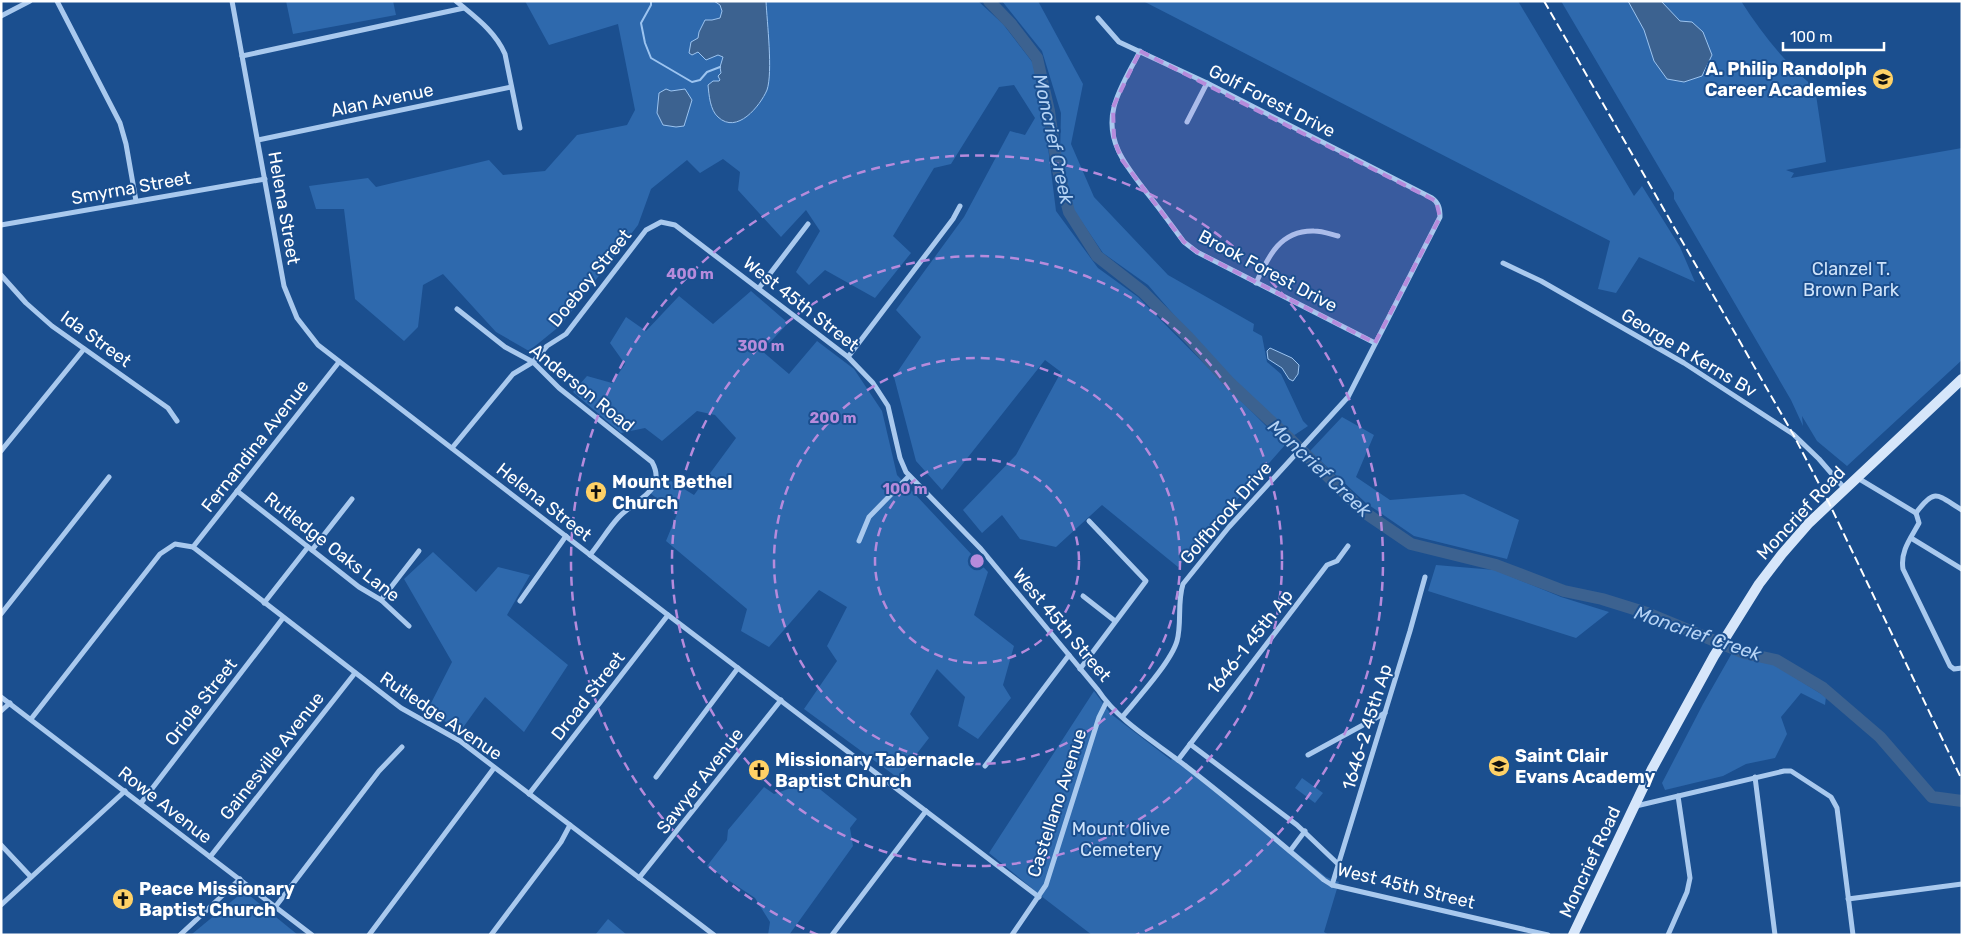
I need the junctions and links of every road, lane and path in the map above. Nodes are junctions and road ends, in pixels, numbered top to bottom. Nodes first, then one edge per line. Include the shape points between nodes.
1 (30, 1) edge
2 (57, 1) edge
3 (232, 1) edge
4 (456, 1) edge
5 (464, 8) junction
6 (1, 16) edge
7 (1098, 18) dead end
8 (1140, 51) junction
9 (242, 56) junction
10 (1207, 83) junction
11 (512, 86) junction
12 (1187, 122) dead end
13 (520, 128) dead end
14 (258, 140) junction
15 (265, 179) junction
16 (136, 201) junction
17 (1438, 205) joint
18 (960, 206) dead end
19 (808, 224) dead end
20 (1, 225) edge
21 (646, 230) joint
22 (1338, 236) dead end
23 (1503, 263) dead end
24 (1, 275) edge
25 (1256, 283) junction
26 (759, 288) junction
27 (457, 309) dead end
28 (1375, 343) junction
29 (84, 349) junction
30 (848, 357) junction
31 (339, 362) junction
32 (533, 362) junction
33 (1962, 379) edge
34 (177, 421) dead end
35 (1, 438) edge
36 (7, 444) junction
37 (452, 448) junction
38 (1, 451) edge
39 (909, 476) junction
40 (109, 477) dead end
41 (1856, 477) junction
42 (1845, 489) junction
43 (237, 491) junction
44 (352, 499) dead end
45 (1962, 510) edge
46 (1916, 513) junction
47 (1089, 521) dead end
48 (566, 536) junction
49 (1911, 538) junction
50 (859, 541) dead end
51 (1348, 546) dead end
52 (193, 547) junction
53 (310, 549) junction
54 (419, 551) dead end
55 (590, 555) junction
56 (1962, 569) edge
57 (1425, 577) dead end
58 (1084, 596) dead end
59 (381, 600) junction
60 (520, 601) dead end
61 (264, 603) junction
62 (1, 614) edge
63 (668, 615) junction
64 (283, 618) junction
65 (1115, 621) junction
66 (409, 626) dead end
67 (1069, 656) junction
68 (738, 668) junction
69 (1962, 668) edge
70 (1080, 669) junction
71 (355, 672) junction
72 (1, 697) edge
73 (780, 700) junction
74 (10, 703) junction
75 (1106, 703) junction
76 (1, 711) edge
77 (1385, 713) junction
78 (1123, 716) junction
79 (31, 720) junction
80 (1190, 744) junction
81 (402, 747) dead end
82 (1308, 755) dead end
83 (1178, 760) junction
84 (985, 766) dead end
85 (494, 768) junction
86 (656, 776) dead end
87 (1755, 777) junction
88 (125, 791) junction
89 (529, 794) junction
90 (1678, 796) junction
91 (141, 803) junction
92 (1634, 806) junction
93 (926, 811) junction
94 (570, 825) junction
95 (1305, 832) junction
96 (1, 845) edge
97 (1290, 851) junction
98 (210, 857) junction
99 (1338, 864) junction
100 (31, 877) junction
101 (640, 878) junction
102 (240, 879) junction
103 (1962, 884) edge
104 (1332, 885) junction
105 (1039, 896) junction
106 (1848, 899) junction
107 (1, 904) edge
108 (276, 906) junction
109 (180, 935) edge
110 (312, 935) edge
111 (369, 935) edge
112 (491, 935) edge
113 (714, 935) edge
114 (832, 935) edge
115 (1012, 935) edge
116 (1548, 935) edge
117 (1573, 935) edge
118 (1668, 935) edge
119 (1775, 935) edge
120 (1853, 935) edge

1 - 6 street
2 - 16 street via 120,123
3 - 9 street, Helena Street
4 - 5 street
5 - 9 street
5 - 11 street via 501,44
7 - 8 street, Golf Forest Drive via 1119,42
8 - 10 street, Golf Forest Drive
8 - 25 street, Brook Forest Drive via 1113,107 1112,131 1122,160 1184,242
9 - 14 street, Helena Street
10 - 12 street
10 - 17 street, Golf Forest Drive via 1432,198
11 - 13 street
11 - 14 street, Alan Avenue
14 - 15 street, Helena Street
15 - 16 street, Smyrna Street
15 - 31 street, Helena Street via 289,300 306,331
16 - 20 street, Smyrna Street
17 - 28 street, Golfbrook Drive via 1440,217
18 - 30 street
19 - 26 street
21 - 26 street, West 45th Street via 661,222 676,225
21 - 32 street, Doeboy Street via 566,334 547,346
22 - 25 street via 1314,231 1292,236 1278,244
23 - 42 street, George R Kerns Bv via 1684,362 1793,434
24 - 29 street, Ida Street via 26,303
25 - 28 street, Brook Forest Drive
26 - 30 street, West 45th Street
27 - 32 street, Anderson Road via 505,347
28 - 78 street, Golfbrook Drive via 1348,397 1229,528 1184,584 1175,648
29 - 34 street, Ida Street via 168,408
29 - 36 street
30 - 39 street, West 45th Street via 873,383 888,406 903,466
31 - 37 street, Helena Street
31 - 43 street, Fernandina Avenue
32 - 37 street, Doeboy Street via 513,374
32 - 55 street, Anderson Road via 559,388 652,462 656,469 657,477 651,490 619,516
33 - 41 main road, Moncrief Road
35 - 36 street
36 - 38 street
37 - 48 street, Helena Street
39 - 50 street via 869,517
39 - 67 street, West 45th Street via 981,549
40 - 62 street
41 - 42 main road, Moncrief Road
41 - 46 street
42 - 92 main road, Moncrief Road via 1809,523 1760,584 1714,656
43 - 52 street, Fernandina Avenue
43 - 53 street, Rutledge Oaks Lane
44 - 53 street
45 - 46 street via 1941,497 1933,496 1926,499
46 - 49 street via 1919,523
47 - 65 street via 1146,581
48 - 55 street, Helena Street
48 - 60 street
49 - 56 street
49 - 69 street via 1902,557 1903,569 1952,668
51 - 80 street, 1646-1 45th Ap via 1337,561 1321,572
52 - 61 street, Rutledge Avenue
52 - 79 street, Rutledge Avenue via 175,544 160,554
53 - 59 street, Rutledge Oaks Lane
53 - 61 street
54 - 59 street
55 - 63 street, Helena Street
57 - 77 street, 1646-2 45th Ap
58 - 65 street
59 - 66 street, Rutledge Oaks Lane
61 - 64 street, Rutledge Avenue
63 - 68 street, Helena Street
63 - 89 street, Droad Street
64 - 71 street, Rutledge Avenue
64 - 91 street, Oriole Street
65 - 70 street
67 - 70 street, West 45th Street
67 - 84 street
68 - 73 street, Helena Street
68 - 86 street
70 - 75 street, West 45th Street
71 - 85 street, Rutledge Avenue via 406,711 460,741
71 - 98 street, Gainesville Avenue
72 - 74 street, Rowe Avenue
73 - 93 street, Helena Street
73 - 101 street, Sawyer Avenue
74 - 76 street
74 - 79 street, Rowe Avenue
75 - 78 street, West 45th Street
75 - 105 street, Castellano Avenue via 1046,885
77 - 82 street
77 - 99 street, 1646-2 45th Ap
78 - 83 street, West 45th Street
79 - 88 street, Rowe Avenue
80 - 83 street, 1646-1 45th Ap
80 - 95 street
81 - 108 street via 379,771
83 - 97 street, West 45th Street
85 - 89 street, Rutledge Avenue
85 - 111 street
87 - 90 street
87 - 106 street via 1791,771 1831,796 1837,808
87 - 119 street
88 - 91 street, Rowe Avenue
88 - 100 street
89 - 94 street, Rutledge Avenue
90 - 92 street
90 - 118 street via 1690,878
91 - 98 street, Rowe Avenue
92 - 117 main road, Moncrief Road
93 - 105 street, Helena Street
93 - 114 street
94 - 101 street, Rutledge Avenue
94 - 112 street via 561,842
95 - 97 street
95 - 99 street
96 - 100 street
97 - 104 street, West 45th Street
98 - 102 street, Rowe Avenue
99 - 104 street, 1646-2 45th Ap
100 - 107 street
101 - 113 street, Rutledge Avenue
102 - 108 street, Rowe Avenue
102 - 109 street
103 - 106 street
104 - 116 street, West 45th Street
105 - 115 street, Castellano Avenue
106 - 120 street
108 - 110 street, Rowe Avenue

